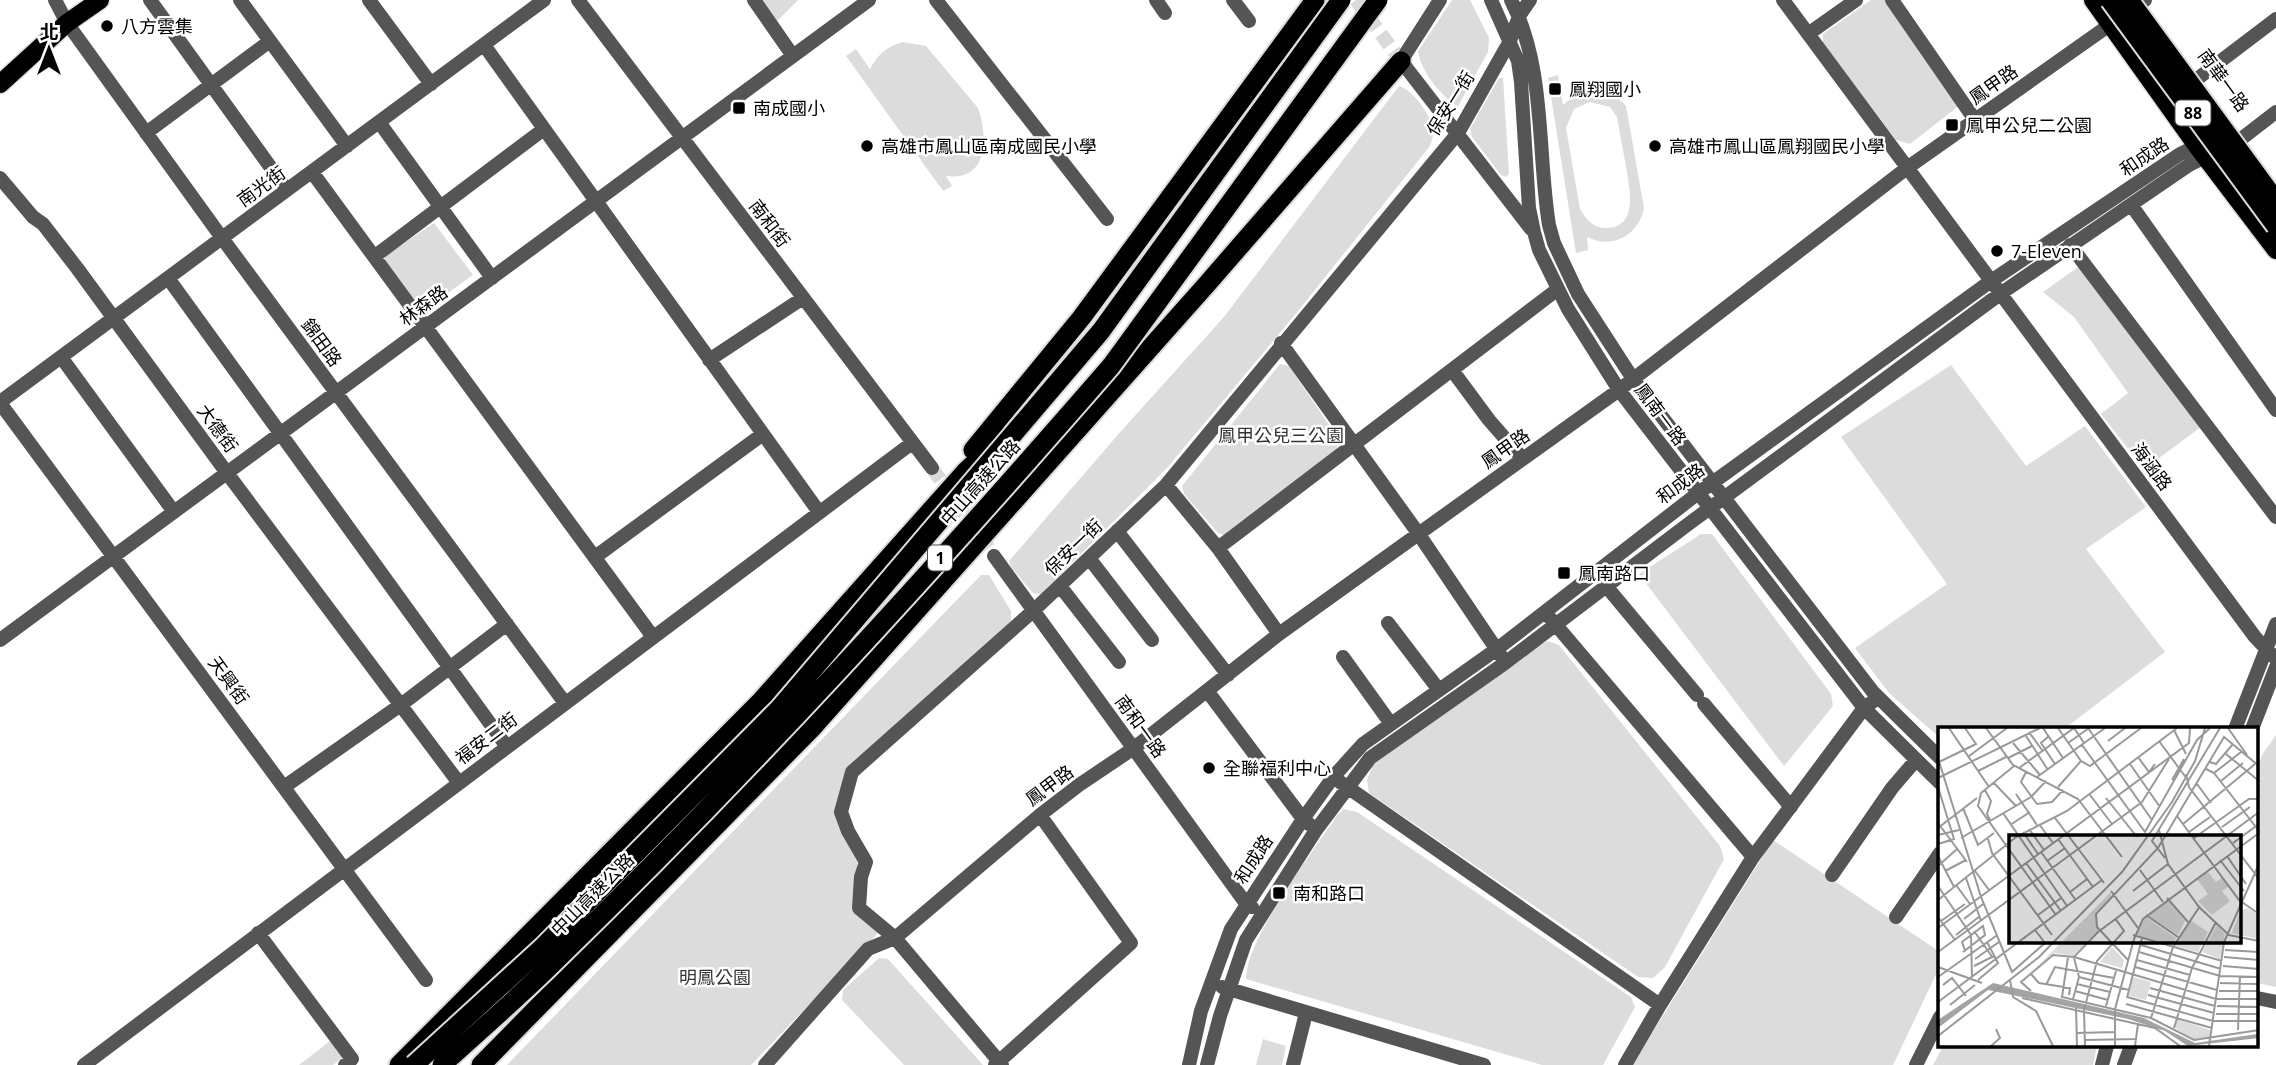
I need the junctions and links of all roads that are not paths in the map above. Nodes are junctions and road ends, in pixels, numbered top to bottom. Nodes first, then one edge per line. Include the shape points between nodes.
1 (55, 0) edge
2 (100, 0) edge
3 (150, 0) edge
4 (240, 0) edge
5 (369, 0) edge
6 (544, 0) edge
7 (578, 0) edge
8 (754, 0) edge
9 (869, 0) edge
10 (936, 0) edge
11 (1156, 0) edge
12 (1233, 0) edge
13 (1315, 0) edge
14 (1341, 0) edge
15 (1378, 0) edge
16 (1440, 0) edge
17 (1491, 0) edge
18 (1511, 0) edge
19 (1530, 0) edge
20 (1783, 0) edge
21 (1856, 0) edge
22 (1892, 0) edge
23 (2093, 0) edge
24 (2110, 0) edge
25 (2138, 1) edge
26 (1165, 13) dead end
27 (1519, 16) junction
28 (2276, 19) edge
29 (1249, 21) dead end
30 (67, 23) junction
31 (2111, 24) junction
32 (1808, 34) junction
33 (270, 41) junction
34 (1510, 41) junction
35 (484, 45) junction
36 (793, 56) junction
37 (1401, 61) junction
38 (2197, 79) junction
39 (0, 84) edge
40 (431, 84) junction
41 (211, 85) junction
42 (2276, 113) edge
43 (1975, 120) junction
44 (379, 122) junction
45 (544, 129) junction
46 (146, 133) junction
47 (1458, 133) junction
48 (682, 138) junction
49 (2241, 139) junction
50 (346, 146) junction
51 (2202, 151) junction
52 (1907, 168) junction
53 (312, 172) junction
54 (0, 178) edge
55 (2276, 185) edge
56 (287, 190) junction
57 (596, 201) junction
58 (2276, 201) edge
59 (2132, 206) junction
60 (441, 208) junction
61 (1107, 219) dead end
62 (1549, 225) junction
63 (2276, 226) edge
64 (1534, 232) junction
65 (222, 238) junction
66 (2070, 245) junction
67 (2276, 250) edge
68 (375, 256) junction
69 (168, 278) junction
70 (492, 278) junction
71 (1991, 281) junction
72 (1558, 289) junction
73 (2000, 294) junction
74 (803, 298) junction
75 (114, 318) junction
76 (427, 326) junction
77 (1281, 343) junction
78 (61, 357) junction
79 (712, 363) junction
80 (1452, 370) junction
81 (1633, 379) junction
82 (1058, 383) junction
83 (1619, 390) junction
84 (336, 393) junction
85 (0, 403) edge
86 (2276, 410) edge
87 (1064, 421) junction
88 (280, 434) junction
89 (763, 434) junction
90 (912, 443) junction
91 (1355, 444) junction
92 (1523, 459) junction
93 (932, 468) tunnel mouth
94 (227, 473) junction
95 (1713, 483) junction
96 (1166, 485) junction
97 (1697, 494) junction
98 (1724, 498) junction
99 (1709, 510) junction
100 (174, 512) junction
101 (819, 512) junction
102 (2276, 517) edge
103 (1117, 531) junction
104 (1418, 533) junction
105 (1218, 548) junction
106 (114, 556) junction
107 (994, 556) tunnel mouth
108 (595, 557) junction
109 (1089, 558) junction
110 (1060, 586) junction
111 (1606, 586) junction
112 (1033, 611) junction
113 (1544, 612) junction
114 (1388, 623) dead end
115 (507, 624) junction
116 (2276, 624) edge
117 (1555, 625) junction
118 (1279, 634) junction
119 (653, 637) junction
120 (0, 640) edge
121 (1152, 640) dead end
122 (1497, 649) junction
123 (2272, 654) edge
124 (1343, 657) dead end
125 (1119, 662) dead end
126 (1505, 663) junction
127 (2276, 667) edge
128 (450, 668) junction
129 (1228, 675) junction
130 (1439, 690) junction
131 (1208, 692) junction
132 (1878, 698) junction
133 (760, 702) junction
134 (565, 703) junction
135 (402, 704) junction
136 (1864, 708) junction
137 (1391, 724) junction
138 (813, 727) junction
139 (2236, 727) edge
140 (2253, 727) edge
141 (507, 747) junction
142 (1134, 748) junction
143 (1938, 756) edge
144 (1916, 760) junction
145 (1334, 776) junction
146 (1938, 781) edge
147 (459, 783) junction
148 (284, 787) junction
149 (1346, 788) junction
150 (1791, 807) junction
151 (1040, 815) junction
152 (1303, 819) junction
153 (1316, 830) junction
154 (1938, 856) edge
155 (1753, 857) junction
156 (344, 869) junction
157 (1832, 875) dead end
158 (1247, 905) junction
159 (1262, 911) junction
160 (1896, 917) dead end
161 (258, 933) junction
162 (895, 937) junction
163 (599, 946) junction
164 (426, 980) dead end
165 (1211, 982) junction
166 (1229, 990) junction
167 (466, 997) junction
168 (2258, 998) edge
169 (2276, 1002) edge
170 (1660, 1005) junction
171 (1306, 1013) junction
172 (1938, 1021) edge
173 (2106, 1048) edge
174 (2130, 1048) edge
175 (349, 1062) edge
176 (999, 1064) edge
177 (84, 1065) edge
178 (386, 1065) edge
179 (399, 1065) edge
180 (414, 1065) edge
181 (442, 1065) edge
182 (467, 1065) edge
183 (481, 1065) edge
184 (765, 1065) edge
185 (1189, 1065) edge
186 (1208, 1065) edge
187 (1293, 1065) edge
188 (1484, 1065) edge
189 (1625, 1065) edge
190 (1916, 1065) edge
191 (2102, 1065) edge
192 (2124, 1065) edge

1 - 30 street, 錦田路
2 - 30 main road
3 - 41 street
4 - 33 street
5 - 40 street
6 - 35 street, 南光街
7 - 48 street, 南和街
8 - 36 street
9 - 36 street, 林森路
10 - 61 street
11 - 26 street
12 - 29 street
13 - 133 highway via 1082,317
14 - 82 highway, 中山高速公路 / 1, bridge via 1101,331
15 - 87 highway, 中山高速公路 / 1, bridge via 1111,366
16 - 37 street
17 - 34 street, 鳳南一路
18 - 27 street, 鳳南一路
19 - 27 street, 保安一街
20 - 32 street, 海涵路
21 - 32 street
22 - 43 street
23 - 31 main road
24 - 63 highway, 88, bridge
25 - 31 street, 鳳甲路
25 - 38 main road, 南華一路
25 - 58 highway, 88, bridge
27 - 34 street, 保安一街
27 - 62 street, 鳳南一路 via 1531,52
28 - 38 street
30 - 39 main road
30 - 46 street, 錦田路
31 - 43 street, 鳳甲路
31 - 51 main road
32 - 52 street, 海涵路
33 - 41 street
33 - 50 street
34 - 47 street, 保安一街
34 - 64 street, 鳳南一路 via 1521,82
35 - 40 street, 南光街
35 - 45 street
36 - 48 street, 林森路
37 - 47 street
37 - 138 highway
38 - 49 main road, 南華一路
40 - 44 street, 南光街
41 - 46 street
41 - 56 street
42 - 49 street
43 - 52 street, 鳳甲路
44 - 50 street, 南光街
44 - 60 street
45 - 57 street
45 - 60 street
46 - 65 street, 錦田路
47 - 64 street
47 - 77 street, 保安一街
48 - 57 street, 林森路
48 - 74 street, 南和街
49 - 51 street, 和成路 via 2219,136
49 - 55 main road, 南華一路
50 - 53 street, 南光街
51 - 59 street, 和成路
51 - 67 main road
51 - 71 street, 和成路 via 2180,154
52 - 71 street, 海涵路
52 - 81 street, 鳳甲路
53 - 56 street, 南光街
53 - 68 street
54 - 75 street, 大德街 via 43,224
56 - 65 street, 南光街
57 - 70 street, 林森路
57 - 79 street
59 - 66 street, 和成路
59 - 86 street
60 - 68 street
60 - 70 street
62 - 64 street
62 - 81 street, 鳳南一路 via 1578,294
64 - 72 street, 鳳南一路
65 - 69 street, 南光街
65 - 84 street, 錦田路
66 - 73 street, 和成路
66 - 102 street
68 - 76 street
69 - 75 street, 南光街
69 - 88 street
70 - 76 street, 林森路
71 - 73 street, 海涵路
71 - 95 street, 和成路
72 - 80 street
72 - 83 street, 鳳南一路
73 - 98 street, 和成路
73 - 123 street, 海涵路
74 - 79 street
74 - 90 street, 南和街
75 - 78 street, 南光街
75 - 94 street, 大德街
76 - 84 street, 林森路
76 - 108 street
77 - 91 street
77 - 96 street, 保安一街
78 - 85 street, 南光街
78 - 100 street
79 - 89 street
80 - 91 street
80 - 92 street
81 - 83 street, 鳳甲路
81 - 95 street, 鳳南一路
82 - 133 highway via 965,471
82 - 180 highway, 中山高速公路 / 1, bridge via 780,708 543,947
83 - 92 street, 鳳甲路
83 - 97 street, 鳳南一路
84 - 88 street, 林森路
84 - 115 street, 錦田路
85 - 106 street, 天興街
87 - 138 highway via 1032,470
87 - 181 highway, 中山高速公路 / 1, bridge via 796,718 555,962
88 - 94 street, 林森路
88 - 128 street
89 - 101 street
89 - 108 street
90 - 93 street, 南和街
90 - 101 street, 福安二街
91 - 104 street
91 - 105 street
92 - 104 street, 鳳甲路
94 - 100 street, 林森路
94 - 135 street, 大德街
95 - 97 street, 和成路
95 - 98 street, 鳳南一路
96 - 103 street, 保安一街
96 - 105 street
97 - 99 street, 鳳南一路
97 - 113 street, 和成路
98 - 99 street, 和成路
98 - 132 street, 鳳南一路
99 - 111 street, 和成路
99 - 136 street, 鳳南一路
100 - 106 street, 林森路
101 - 119 street, 福安二街
103 - 109 street, 保安一街
103 - 129 street
104 - 118 street, 鳳甲路
104 - 122 street
105 - 118 street
106 - 120 street, 林森路
106 - 148 street, 天興街
107 - 112 street, 南和一路
108 - 119 street
109 - 110 street, 保安一街
109 - 121 street
110 - 112 street, 保安一街
110 - 125 street
111 - 117 street, 和成路
111 - 150 street
112 - 142 street, 南和一路
112 - 162 street, 保安一街 via 852,772 841,812 866,862 859,908
113 - 117 street
113 - 122 street, 和成路
114 - 130 street
115 - 128 street
115 - 134 street, 錦田路
116 - 123 street
117 - 126 street, 和成路
117 - 155 street
118 - 129 street, 鳳甲路
119 - 134 street, 福安二街
122 - 126 street
122 - 130 street, 和成路
123 - 139 street
124 - 137 street
126 - 149 street, 和成路 via 1370,758
127 - 140 street
128 - 135 street
128 - 141 street
129 - 131 street, 鳳甲路
130 - 137 street, 和成路
131 - 142 street, 鳳甲路
131 - 152 street
132 - 136 street
132 - 143 street, 鳳南一路
133 - 167 highway
134 - 141 street, 福安二街
135 - 147 street, 大德街
135 - 148 street
136 - 144 street, 鳳南一路
136 - 150 street
137 - 145 street, 和成路 via 1363,744
138 - 163 highway
141 - 147 street, 福安二街
142 - 151 street, 鳳甲路
142 - 158 street, 南和一路
144 - 146 street, 鳳南一路
144 - 157 street
145 - 149 street
145 - 152 street, 和成路
147 - 156 street, 福安二街
148 - 156 street, 天興街
149 - 153 street, 和成路
149 - 170 street
150 - 155 street
151 - 162 street, 鳳甲路
151 - 176 street via 1131,943
152 - 153 street
152 - 158 street, 和成路
153 - 159 street, 和成路
154 - 160 street
155 - 170 street
156 - 161 street, 福安二街
156 - 164 street, 天興街
158 - 159 street
158 - 165 street, 和成路 via 1231,929
159 - 166 street, 和成路 via 1246,940
161 - 175 street
161 - 177 street, 福安二街
162 - 176 street, 保安一街
162 - 184 street, 鳳甲路 via 868,949
163 - 182 highway via 537,996
163 - 183 highway
165 - 166 street
165 - 185 street, 和成路
166 - 171 street
166 - 186 street, 和成路
167 - 178 highway
167 - 179 highway
168 - 169 street
170 - 189 street
171 - 187 street
171 - 188 street
172 - 190 street
173 - 191 street
174 - 192 street

